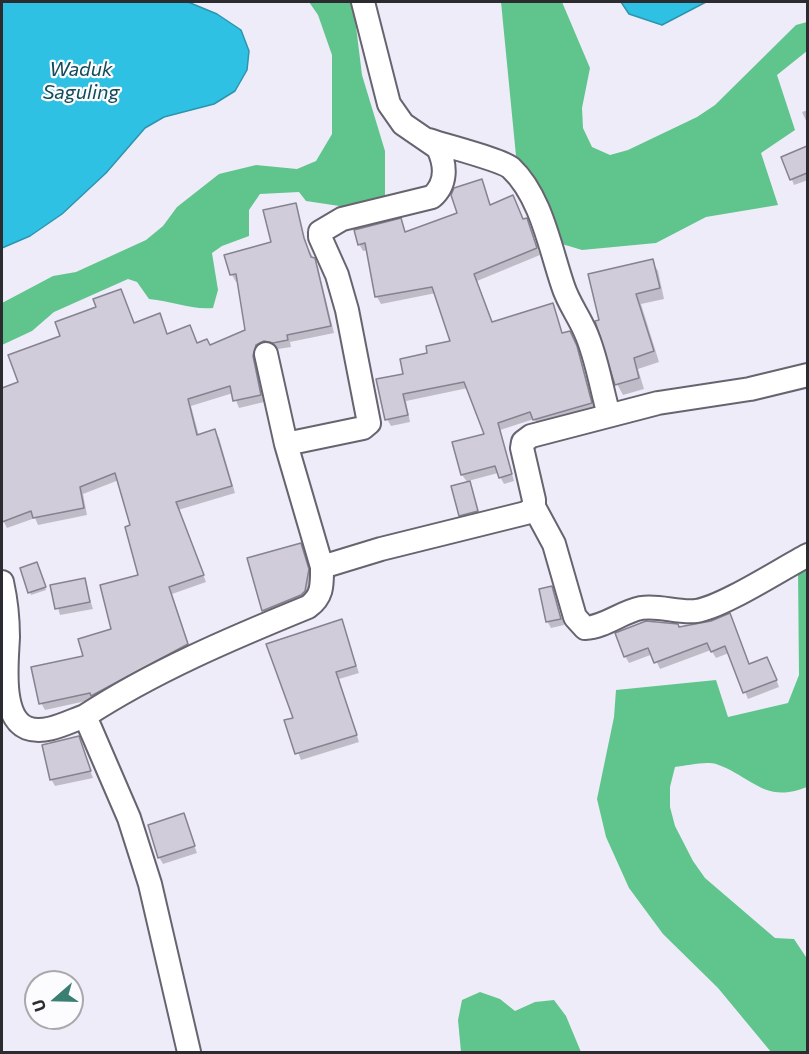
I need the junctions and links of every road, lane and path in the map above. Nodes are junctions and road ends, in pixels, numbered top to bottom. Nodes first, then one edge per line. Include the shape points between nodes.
1 (363, 2) edge
2 (429, 140) junction
3 (266, 354) dead end
4 (807, 375) edge
5 (609, 415) junction
6 (286, 444) junction
7 (534, 507) junction
8 (807, 555) edge
9 (322, 567) junction
10 (2, 582) edge
11 (85, 716) junction
12 (189, 1053) edge

1 - 2 street via 389,104 402,124
2 - 5 street via 498,160 523,182 563,288 586,332
2 - 6 street via 438,148 444,167 441,190 432,198 342,219 320,232 347,310 369,423 363,428
3 - 6 street
4 - 5 street
5 - 7 street via 538,433 523,442
6 - 9 street
7 - 8 street via 554,544 575,617 585,628 644,608 682,612 711,607
7 - 9 street via 520,516
9 - 11 street via 322,589 318,600 308,607 167,669
10 - 11 street via 6,599 7,693 16,720 26,728 38,729 54,728
11 - 12 street via 129,818 150,885

